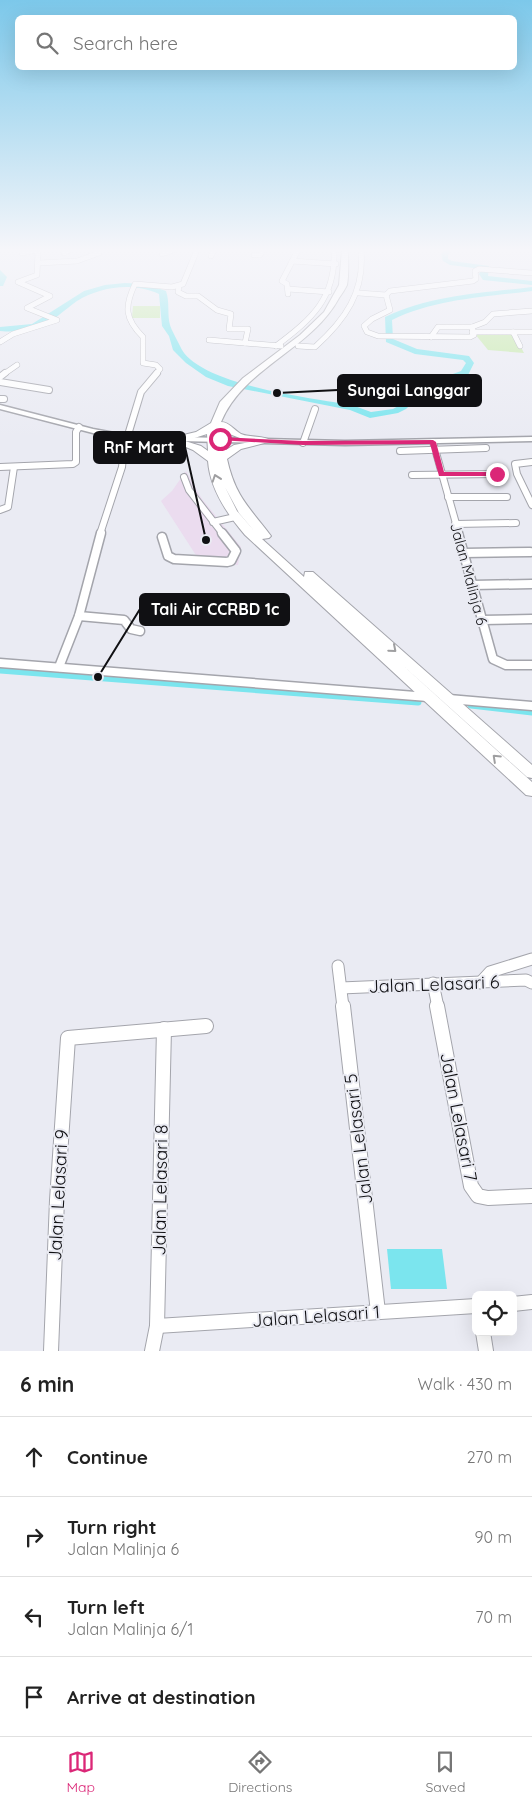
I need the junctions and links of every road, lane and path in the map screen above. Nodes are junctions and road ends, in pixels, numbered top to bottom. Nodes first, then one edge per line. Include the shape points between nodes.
1 (39, 313) edge
2 (128, 313) edge
3 (228, 313) edge
4 (314, 313) edge
5 (326, 313) edge
6 (333, 313) edge
7 (346, 313) edge
8 (384, 313) edge
9 (505, 313) edge
10 (44, 315) joint
11 (52, 317) joint
12 (472, 330) junction
13 (513, 332) junction
14 (532, 332) edge
15 (432, 337) junction
16 (209, 340) dead end
17 (0, 342) edge
18 (245, 343) junction
19 (276, 346) junction
20 (520, 346) dead end
21 (293, 347) junction
22 (17, 366) dead end
23 (0, 377) edge
24 (0, 382) edge
25 (49, 390) dead end
26 (1, 402) edge
27 (315, 409) dead end
28 (218, 424) junction
29 (79, 427) junction
30 (127, 439) junction
31 (532, 439) edge
32 (179, 440) junction
33 (215, 441) junction
34 (266, 442) junction
35 (303, 443) junction
36 (434, 446) junction
37 (486, 448) dead end
38 (400, 451) dead end
39 (215, 458) junction
40 (532, 462) edge
41 (0, 467) edge
42 (14, 467) junction
43 (441, 474) junction
44 (497, 474) dead end
45 (412, 475) dead end
46 (184, 477) dead end
47 (448, 497) junction
48 (507, 497) dead end
49 (8, 499) junction
50 (0, 500) edge
51 (532, 505) edge
52 (0, 510) edge
53 (235, 517) junction
54 (213, 522) junction
55 (516, 523) dead end
56 (455, 524) junction
57 (162, 537) dead end
58 (530, 552) dead end
59 (464, 553) junction
60 (532, 584) edge
61 (473, 585) junction
62 (79, 616) junction
63 (532, 619) edge
64 (482, 620) junction
65 (140, 630) dead end
66 (0, 663) edge
67 (532, 666) edge
68 (59, 667) junction
69 (431, 698) junction
70 (448, 699) junction
71 (532, 706) edge
72 (532, 773) edge
73 (532, 791) edge
74 (532, 960) edge
75 (338, 966) dead end
76 (529, 981) edge
77 (433, 983) junction
78 (480, 983) junction
79 (341, 988) junction
80 (206, 1026) dead end
81 (164, 1029) junction
82 (532, 1196) edge
83 (532, 1302) edge
84 (517, 1304) edge
85 (472, 1306) edge
86 (378, 1312) junction
87 (156, 1326) junction
88 (484, 1336) edge
89 (51, 1351) edge
90 (152, 1351) edge
91 (486, 1351) edge

1 - 10 street
2 - 30 street via 129,321 143,337 142,363 156,365 160,369 141,392
3 - 18 street via 231,314 229,329 248,329
4 - 19 street
5 - 21 highway
6 - 21 highway via 324,324
7 - 21 street via 315,347
8 - 15 street via 364,328 373,335
9 - 12 street via 493,314
10 - 11 street
11 - 17 street via 57,320 13,334
12 - 13 street
12 - 15 street via 438,327
12 - 15 street via 474,335 470,337
13 - 14 street
13 - 20 street
16 - 18 street
18 - 19 street
19 - 21 street
21 - 28 highway via 246,383
22 - 23 street
24 - 25 street
26 - 29 main road
27 - 35 street
28 - 32 highway
28 - 33 highway
28 - 34 highway via 238,437
29 - 30 main road
29 - 42 street via 75,463
30 - 32 main road
30 - 62 street
31 - 36 main road
32 - 33 main road
32 - 39 highway
33 - 34 main road
33 - 39 highway
34 - 35 main road
34 - 39 highway via 238,447
35 - 36 main road
36 - 37 street
36 - 38 street
36 - 43 street, Jalan Malinja 6
53 -> 39 highway via 221,492
39 -> 70 highway via 236,500 259,530
40 - 51 street via 515,464
41 - 42 street
42 - 49 street
43 - 44 street
43 - 45 street
43 - 47 street, Jalan Malinja 6
46 - 54 street via 189,490
47 - 48 street
47 - 56 street, Jalan Malinja 6
49 - 50 street
49 - 52 street via 7,508
53 - 54 street
53 - 69 highway via 264,548
54 - 57 street via 236,551 231,560 174,559 168,556
55 - 56 street
56 - 59 street, Jalan Malinja 6
58 - 59 street
59 - 61 street, Jalan Malinja 6
60 - 61 street
61 - 64 street, Jalan Malinja 6
62 - 65 street via 124,620 131,629
62 - 68 street
63 - 64 street
64 - 67 street, Jalan Malinja 6 via 495,662
66 - 68 street
68 - 69 street
73 -> 69 highway
70 - 71 street
70 - 72 highway
74 - 78 street via 490,972
75 - 79 street, Jalan Lelasari 5
76 - 78 street, Jalan Lelasari 6
77 - 78 street, Jalan Lelasari 6
77 - 79 street, Jalan Lelasari 6
77 - 82 street, Jalan Lelasari 7 via 471,1186 478,1196 488,1198
79 - 86 street, Jalan Lelasari 5
80 - 81 street
81 - 87 street, Jalan Lelasari 8
81 - 89 street, Jalan Lelasari 9 via 68,1038
83 - 84 street
85 - 86 street, Jalan Lelasari 1
86 - 87 street, Jalan Lelasari 1
87 - 90 street, Jalan Lelasari 8
88 - 91 street

